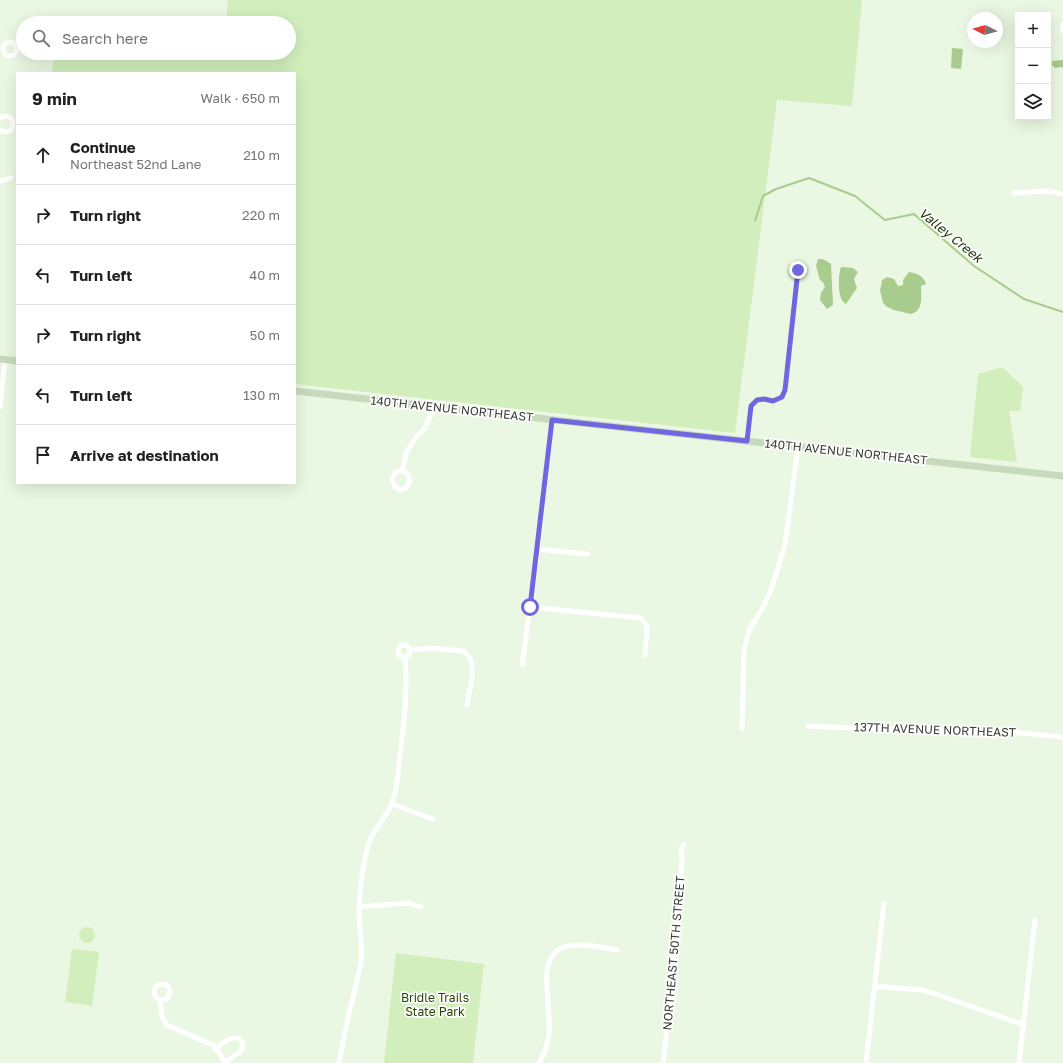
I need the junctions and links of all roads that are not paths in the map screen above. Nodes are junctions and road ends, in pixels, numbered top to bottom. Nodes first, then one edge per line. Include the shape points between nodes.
1 (1063, 24) edge
2 (1063, 31) edge
3 (0, 118) edge
4 (0, 130) edge
5 (11, 178) dead end
6 (0, 181) edge
7 (1014, 194) dead end
8 (1063, 194) edge
9 (793, 263) dead end
10 (2, 360) edge
11 (16, 361) edge
12 (296, 391) edge
13 (1, 394) edge
14 (435, 406) junction
15 (0, 407) edge
16 (552, 420) junction
17 (747, 441) junction
18 (798, 447) junction
19 (402, 471) dead end
20 (1063, 476) edge
21 (538, 549) junction
22 (587, 554) dead end
23 (530, 607) junction
24 (410, 650) junction
25 (645, 655) dead end
26 (405, 658) junction
27 (522, 665) dead end
28 (467, 705) dead end
29 (808, 726) dead end
30 (742, 729) dead end
31 (1063, 737) edge
32 (392, 804) junction
33 (433, 819) dead end
34 (684, 845) dead end
35 (884, 903) dead end
36 (359, 907) junction
37 (421, 907) dead end
38 (1035, 920) dead end
39 (617, 950) dead end
40 (874, 986) junction
41 (160, 1000) dead end
42 (1024, 1025) junction
43 (216, 1048) junction
44 (224, 1063) edge
45 (339, 1063) edge
46 (539, 1063) edge
47 (663, 1063) edge
48 (866, 1063) edge
49 (1019, 1063) edge

1 - 2 street
3 - 4 street via 8,116 13,124 9,131
5 - 6 street
7 - 8 street via 1047,191
9 - 17 street via 798,270 785,390 782,397 773,401 757,400 751,406
10 - 11 street
10 - 13 street
12 - 14 street, 140TH AVENUE NORTHEAST
13 - 15 street
14 - 16 street, 140TH AVENUE NORTHEAST
14 - 19 street via 425,428 407,451
16 - 17 street, 140TH AVENUE NORTHEAST
16 - 21 street
17 - 18 street, 140TH AVENUE NORTHEAST
18 - 20 street, 140TH AVENUE NORTHEAST
18 - 30 street via 785,545 771,590 749,630 745,645
21 - 22 street
21 - 23 street
23 - 25 street via 640,618 647,628
23 - 27 street
24 - 26 street via 409,656
24 - 26 street via 405,645 399,647 400,657
24 - 28 street via 430,648 463,651 470,658 472,665
26 - 32 street via 406,701 396,790
29 - 31 street, 137TH AVENUE NORTHEAST via 1012,732
32 - 33 street
32 - 36 street via 373,831 368,844
34 - 47 street, NORTHEAST 50TH STREET via 681,848 676,951
35 - 40 street
36 - 37 street via 408,903
36 - 45 street via 362,958
38 - 42 street
39 - 46 street via 566,946 552,955 547,983 549,1035
40 - 42 street via 933,993
40 - 48 street
41 - 43 street via 162,1016 167,1025
42 - 49 street
43 - 44 street
43 - 44 street via 233,1037 241,1040 243,1044 240,1051

